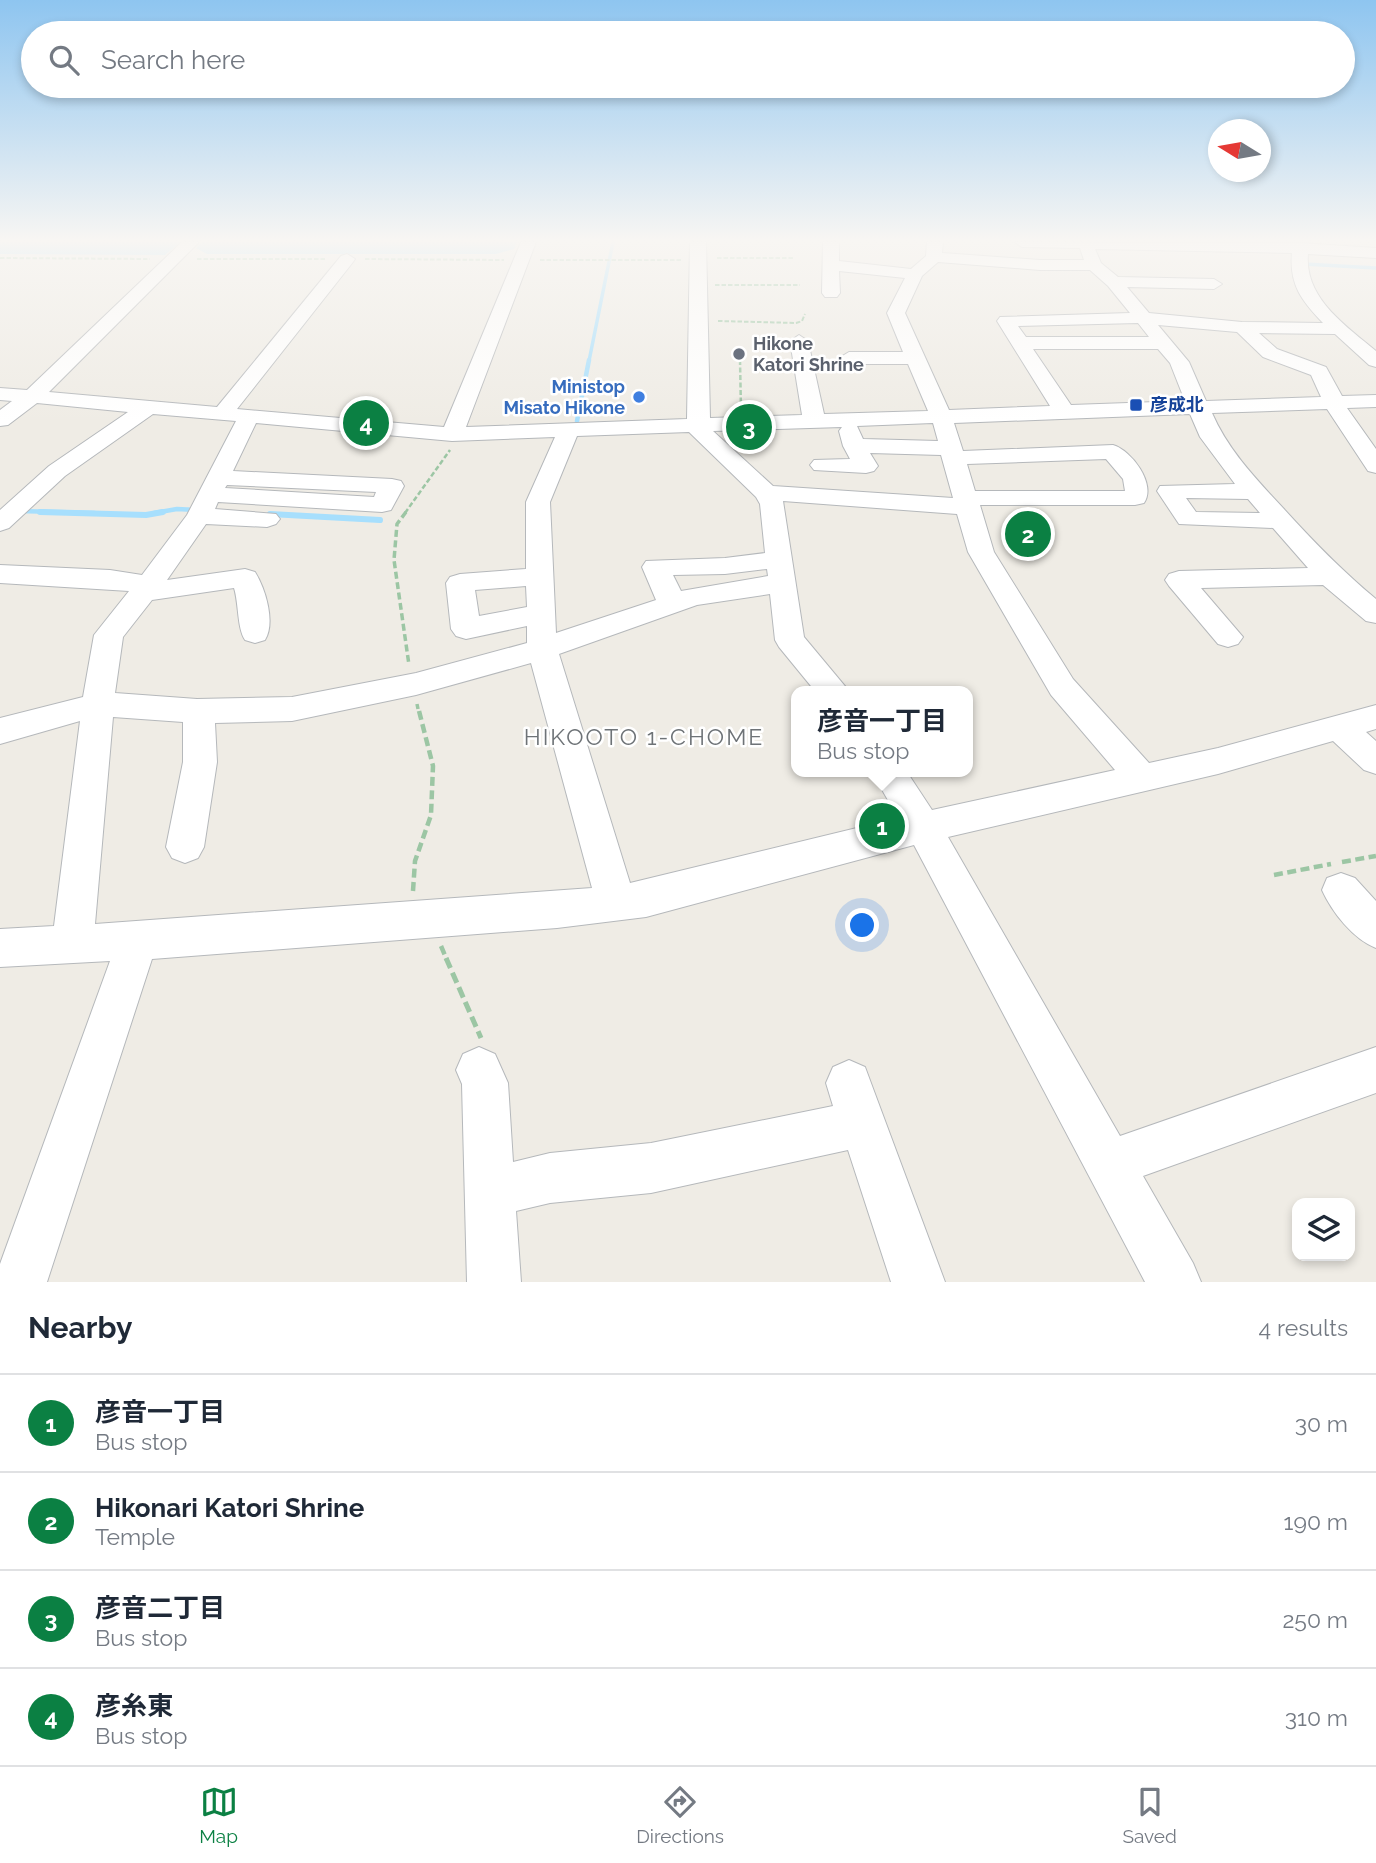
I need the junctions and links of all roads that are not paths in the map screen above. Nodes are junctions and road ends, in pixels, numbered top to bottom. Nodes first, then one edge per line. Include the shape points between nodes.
1 (128, 302) edge
2 (316, 302) edge
3 (505, 302) edge
4 (698, 302) edge
5 (903, 302) edge
6 (1129, 302) edge
7 (1315, 302) edge
8 (1143, 318) junction
9 (1242, 327) junction
10 (1338, 329) junction
11 (799, 341) dead end
12 (1020, 343) junction
13 (1164, 343) junction
14 (849, 358) dead end
15 (915, 358) junction
16 (1376, 361) edge
17 (0, 394) edge
18 (32, 397) junction
19 (1376, 401) edge
20 (1334, 403) junction
21 (149, 407) junction
22 (1196, 407) junction
23 (1102, 410) junction
24 (1064, 411) junction
25 (235, 415) junction
26 (940, 415) junction
27 (846, 418) junction
28 (814, 419) junction
29 (0, 420) edge
30 (696, 424) junction
31 (569, 430) junction
32 (452, 434) junction
33 (854, 446) junction
34 (1112, 452) junction
35 (953, 453) junction
36 (300, 462) dead end
37 (822, 465) dead end
38 (1376, 466) edge
39 (214, 486) junction
40 (1254, 492) junction
41 (766, 493) junction
42 (968, 502) junction
43 (267, 519) dead end
44 (1280, 521) junction
45 (0, 523) edge
46 (781, 571) junction
47 (0, 574) edge
48 (540, 576) junction
49 (1330, 576) junction
50 (144, 589) junction
51 (672, 604) junction
52 (541, 613) junction
53 (1376, 614) edge
54 (255, 633) dead end
55 (1228, 637) dead end
56 (542, 649) junction
57 (829, 686) edge
58 (100, 704) junction
59 (197, 711) junction
60 (1376, 717) edge
61 (1339, 727) junction
62 (0, 731) edge
63 (1376, 761) edge
64 (892, 777) edge
65 (1142, 778) junction
66 (923, 827) junction
67 (185, 847) dead end
68 (1341, 890) dead end
69 (616, 903) junction
70 (1376, 929) edge
71 (138, 942) junction
72 (67, 946) junction
73 (0, 948) edge
74 (479, 1070) dead end
75 (1376, 1070) edge
76 (1109, 1164) junction
77 (491, 1192) junction
78 (20, 1282) edge
79 (494, 1282) edge
80 (918, 1282) edge
81 (1174, 1282) edge

1 - 18 street
2 - 25 street
3 - 32 street
4 - 30 street
5 - 15 street via 896,313
6 - 8 street
7 - 10 street
8 - 9 street
8 - 12 street via 1006,321
8 - 13 street
9 - 10 street
9 - 20 street via 1270,353 1319,371
10 - 16 street
11 - 28 street
12 - 13 street
12 - 24 street
13 - 22 street via 1179,362
14 - 15 street
15 - 26 street
17 - 18 street
18 - 21 street
18 - 29 street
19 - 20 street
20 - 22 street
20 - 38 street
21 - 25 street
21 - 45 street via 57,471
22 - 23 street
22 - 40 street via 1211,437
23 - 24 street
23 - 34 street
24 - 26 street
25 - 32 street
25 - 39 street
26 - 27 street
26 - 35 street
27 - 28 street
27 - 33 street
28 - 30 street
30 - 31 street
30 - 41 street
31 - 32 street
31 - 48 street via 538,502
33 - 35 street
33 - 37 street via 866,466
34 - 35 street
34 - 42 street via 1119,465 1136,477 1139,488 1135,498
35 - 42 street
36 - 39 street
39 - 39 street via 383,505 392,486
39 - 43 street
39 - 50 street via 165,565
40 - 44 street
40 - 44 street via 1169,491 1188,519
41 - 42 street
41 - 46 street via 772,504
42 - 65 street via 981,552 1036,649 1062,687
44 - 49 street
46 - 51 street
46 - 51 street via 656,567
46 - 57 street via 790,640
47 - 50 street via 110,579
48 - 52 street
48 - 52 street via 460,583 466,629
49 - 53 street
49 - 55 street via 1179,580
50 - 54 street via 245,578
50 - 58 street via 109,635
51 - 56 street
52 - 56 street
56 - 59 street via 416,684 292,709
56 - 69 street
58 - 59 street
58 - 62 street
58 - 72 street via 74,929
59 - 67 street via 202,755
60 - 61 street
61 - 63 street
61 - 65 street
64 - 66 street
65 - 66 street
66 - 69 street via 730,879
66 - 76 street
68 - 70 street
69 - 71 street
71 - 72 street
71 - 78 street
72 - 73 street
74 - 77 street via 485,1083
75 - 76 street
76 - 81 street
77 - 79 street
77 - 80 street via 550,1178 651,1168 856,1103

